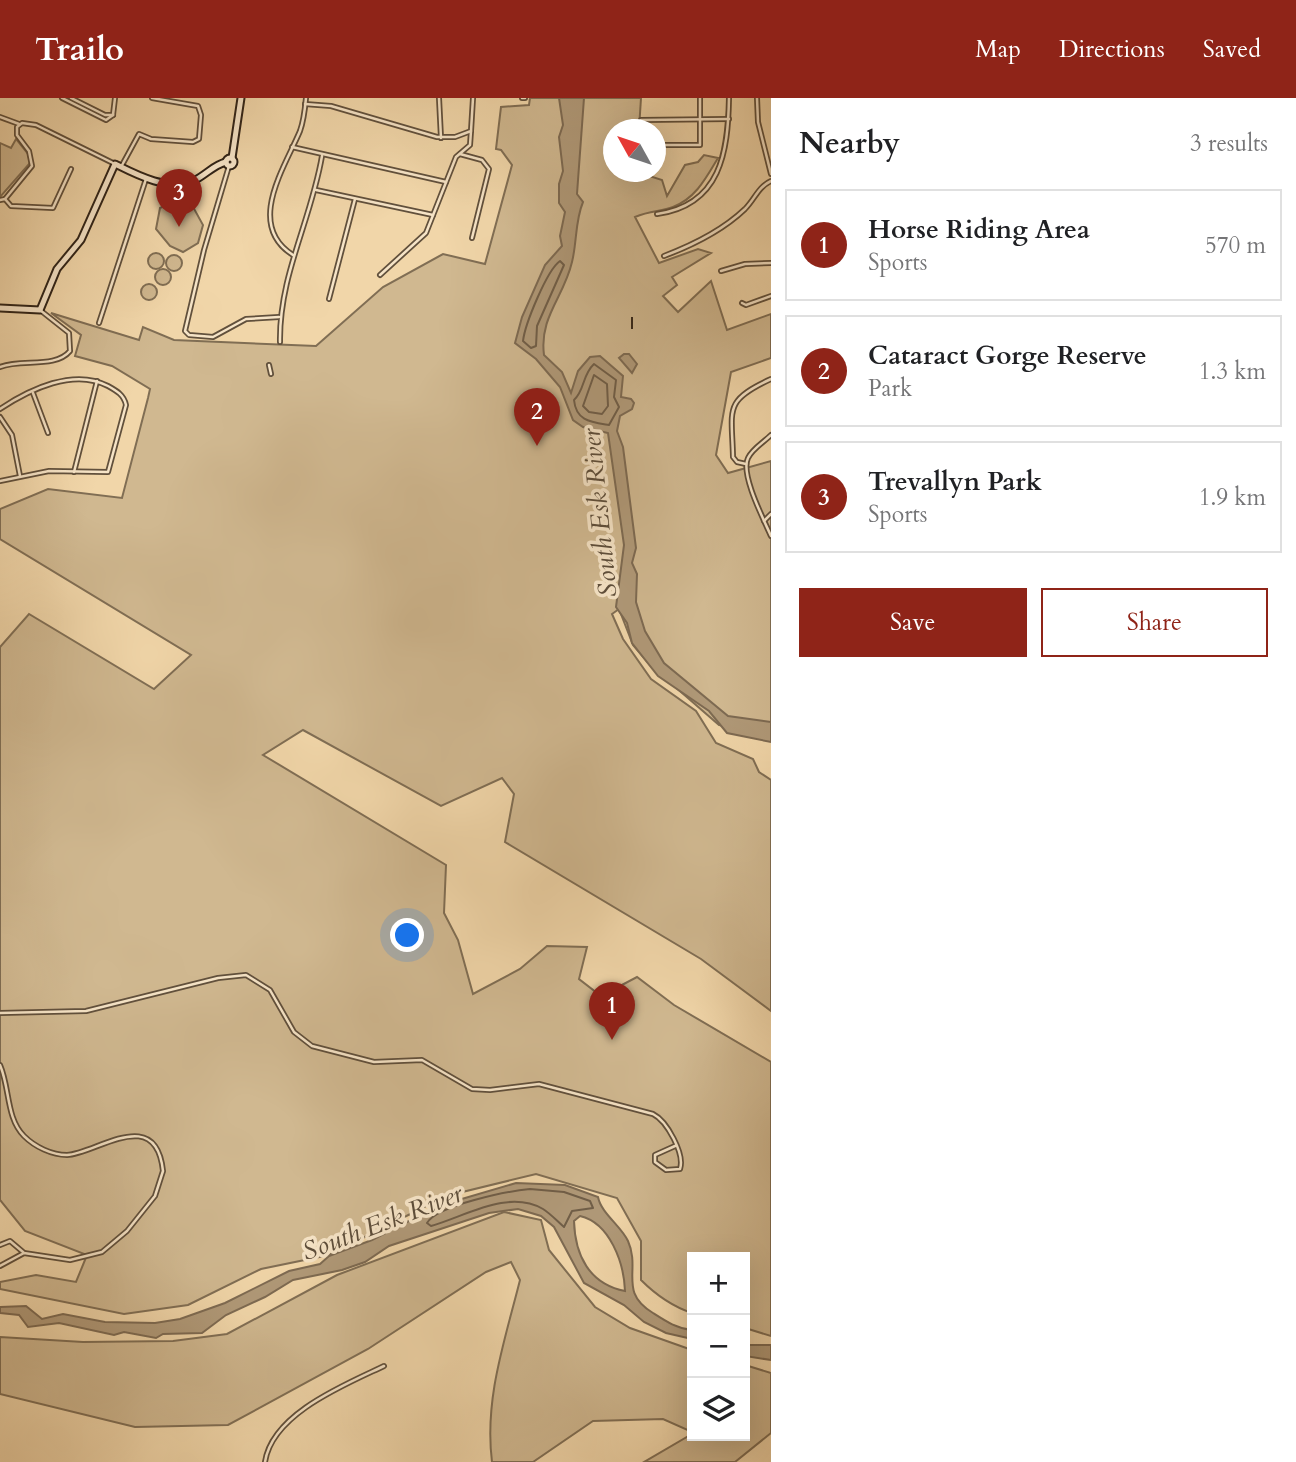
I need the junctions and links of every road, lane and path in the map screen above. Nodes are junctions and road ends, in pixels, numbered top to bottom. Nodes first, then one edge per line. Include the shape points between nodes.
1 (62, 98) edge
2 (71, 98) edge
3 (115, 98) edge
4 (152, 98) edge
5 (241, 98) edge
6 (306, 98) edge
7 (439, 98) edge
8 (473, 98) edge
9 (700, 98) edge
10 (729, 98) edge
11 (757, 98) edge
12 (305, 104) junction
13 (113, 115) junction
14 (0, 117) edge
15 (701, 119) junction
16 (666, 120) edge
17 (729, 120) junction
18 (19, 124) junction
19 (471, 131) junction
20 (441, 138) junction
21 (763, 140) junction
22 (771, 140) edge
23 (666, 145) edge
24 (290, 147) junction
25 (459, 153) junction
26 (322, 156) junction
27 (229, 162) junction
28 (115, 164) junction
29 (121, 167) junction
30 (71, 169) dead end
31 (771, 174) edge
32 (146, 179) junction
33 (771, 181) edge
34 (446, 182) junction
35 (316, 190) junction
36 (355, 199) junction
37 (2, 200) edge
38 (657, 214) dead end
39 (433, 215) junction
40 (472, 238) dead end
41 (294, 255) junction
42 (664, 256) dead end
43 (771, 263) edge
44 (721, 271) dead end
45 (380, 275) dead end
46 (771, 296) edge
47 (329, 299) dead end
48 (744, 305) dead end
49 (0, 308) edge
50 (40, 310) junction
51 (279, 317) junction
52 (99, 323) dead end
53 (280, 342) dead end
54 (270, 365) dead end
55 (0, 367) edge
56 (271, 374) dead end
57 (771, 379) edge
58 (97, 381) junction
59 (33, 393) junction
60 (0, 408) edge
61 (0, 417) edge
62 (48, 433) dead end
63 (771, 435) edge
64 (746, 464) junction
65 (74, 472) junction
66 (20, 476) junction
67 (0, 481) edge
68 (771, 514) edge
69 (764, 522) junction
70 (771, 536) edge
71 (0, 1013) edge
72 (0, 1065) edge
73 (675, 1146) junction
74 (0, 1245) edge
75 (24, 1253) junction
76 (0, 1266) edge
77 (384, 1366) dead end
78 (265, 1462) edge

1 - 13 street via 106,120
2 - 13 street
3 - 13 street
4 - 29 street via 198,106 199,139 151,139 139,134
5 - 27 street
6 - 12 street
7 - 20 street
8 - 19 street
9 - 15 street
10 - 17 street
11 - 21 street
12 - 20 street via 331,106
12 - 24 street
14 - 18 street
15 - 16 street
15 - 17 street
15 - 23 street via 700,145
17 - 38 street via 724,155 709,186 684,207
18 - 28 street via 36,125
18 - 37 street via 16,135 29,151 32,166
19 - 20 street
19 - 25 street via 470,145
21 - 22 street
21 - 31 street
24 - 26 street
24 - 41 street via 278,175 270,218 275,234
25 - 34 street
25 - 40 street via 482,160 489,172
26 - 34 street
26 - 35 street
27 - 32 street via 189,182
27 - 51 street via 185,329 187,334 214,337 246,319
28 - 29 street
28 - 50 street via 80,240 57,269
29 - 32 street
30 - 37 street via 53,208 11,206
32 - 52 street
33 - 42 street via 713,233
34 - 39 street
35 - 36 street
35 - 41 street
36 - 39 street
36 - 47 street
39 - 45 street via 426,233
41 - 51 street
43 - 44 street
46 - 48 street
49 - 50 street
50 - 55 street via 69,333 70,351 58,360 27,360
51 - 53 street
54 - 56 street
57 - 64 street via 734,402 734,460
58 - 59 street via 73,378
58 - 65 street
58 - 65 street via 126,401 117,444 108,472
59 - 60 street
59 - 62 street
61 - 66 street via 12,435
63 - 64 street
64 - 69 street
65 - 66 street
66 - 67 street
68 - 69 street
69 - 70 street
71 - 73 street via 92,1010 246,975 270,990 296,1035 312,1046 374,1062 422,1060 472,1089 539,1084 643,1111 664,1121
72 - 75 street via 18,1129 37,1146 67,1155 132,1136 151,1144 163,1165 155,1196 127,1231 102,1252 71,1260
73 - 73 street via 681,1168 666,1170 657,1164 655,1154
74 - 75 street via 10,1241
75 - 76 street
77 - 78 street via 336,1390 289,1422 270,1442

